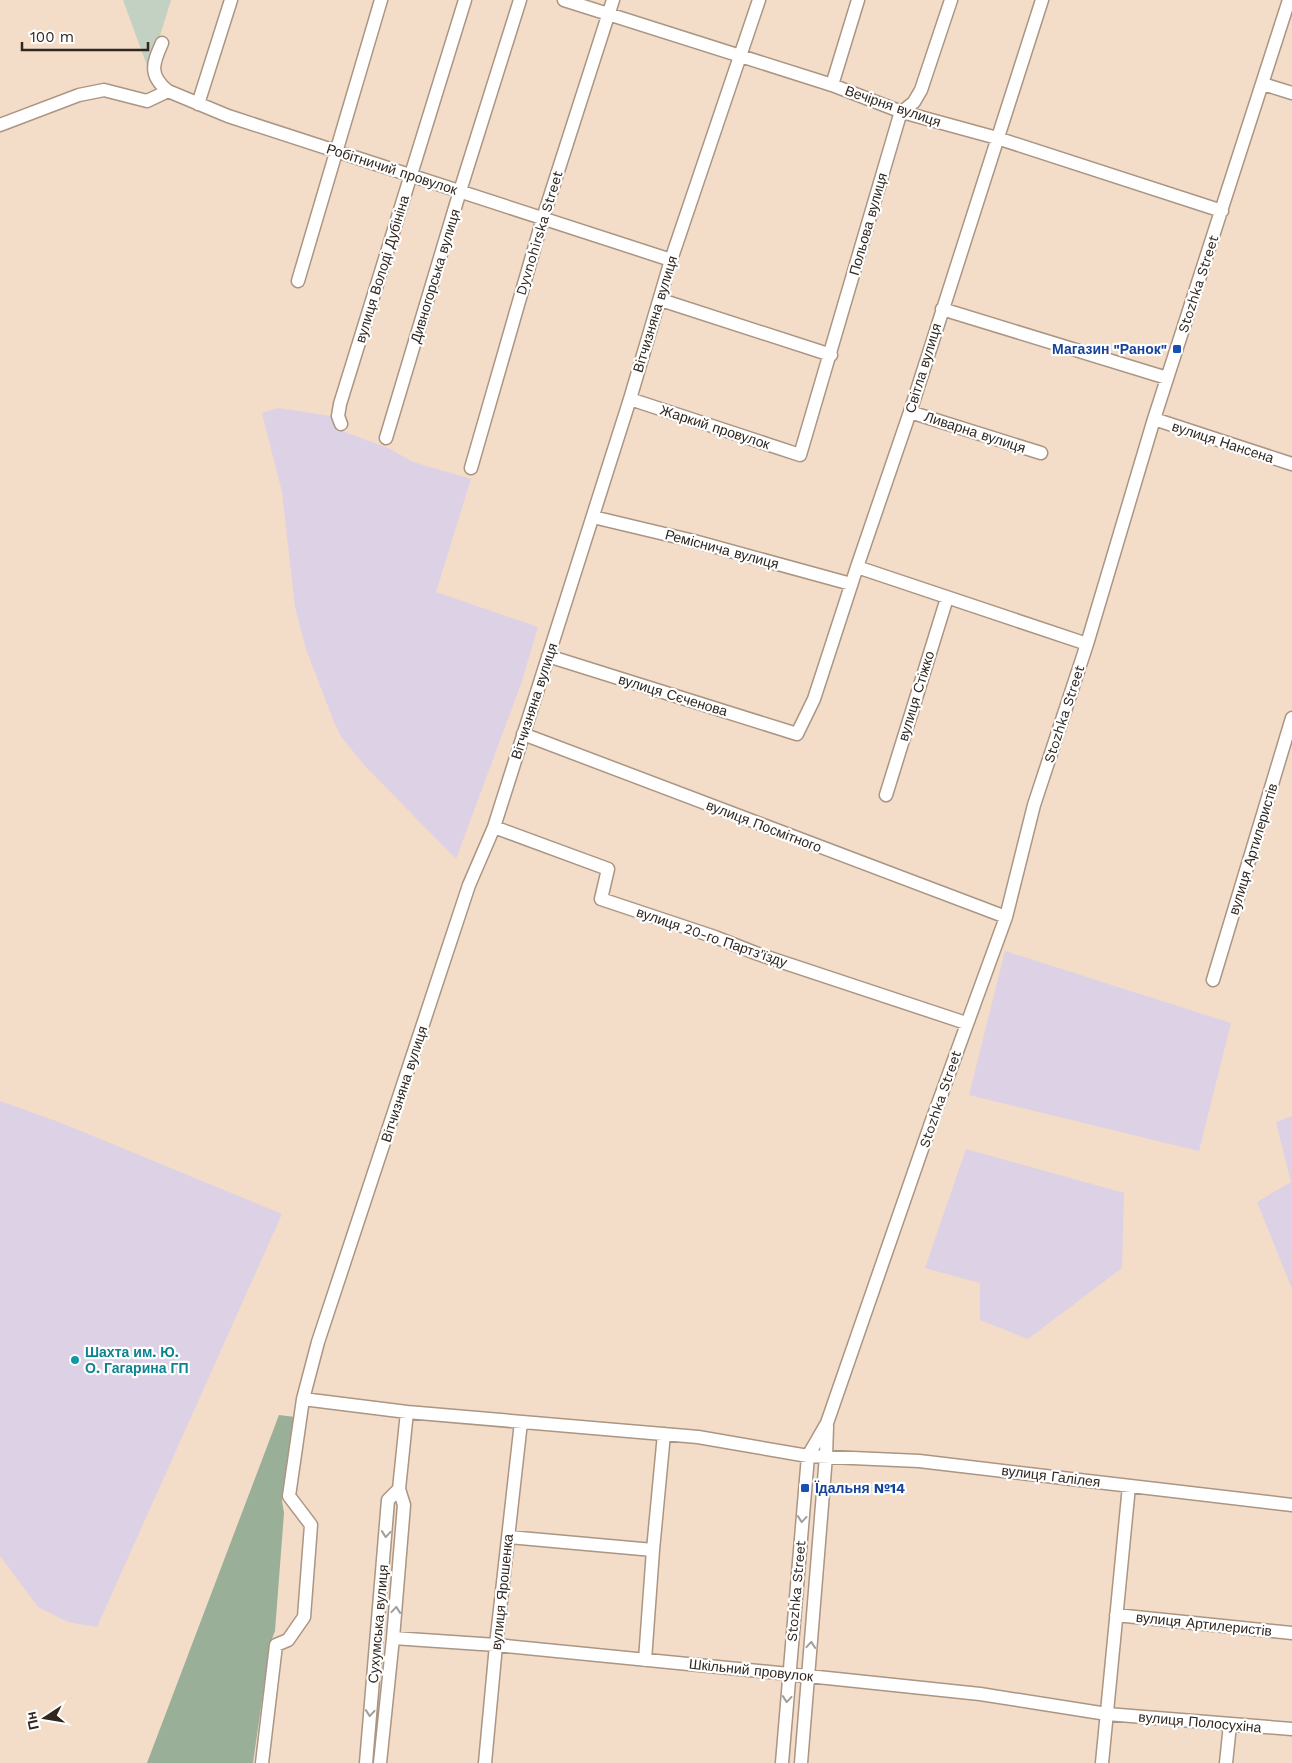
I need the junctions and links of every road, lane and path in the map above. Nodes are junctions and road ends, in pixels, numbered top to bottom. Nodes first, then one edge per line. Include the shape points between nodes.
1 (231, 0) edge
2 (381, 0) edge
3 (465, 0) edge
4 (520, 0) edge
5 (564, 0) edge
6 (613, 0) edge
7 (759, 0) edge
8 (858, 0) edge
9 (951, 0) edge
10 (1042, 0) edge
11 (1289, 0) edge
12 (608, 15) junction
13 (162, 42) dead end
14 (741, 55) junction
15 (1263, 84) junction
16 (832, 85) junction
17 (168, 91) junction
18 (1292, 93) edge
19 (198, 104) junction
20 (902, 112) junction
21 (0, 125) edge
22 (997, 138) junction
23 (337, 152) junction
24 (410, 175) junction
25 (460, 191) junction
26 (1222, 211) junction
27 (543, 218) junction
28 (671, 260) junction
29 (298, 281) dead end
30 (660, 300) junction
31 (942, 309) junction
32 (831, 355) junction
33 (1167, 378) junction
34 (630, 398) junction
35 (910, 412) junction
36 (1154, 419) junction
37 (341, 424) dead end
38 (386, 438) dead end
39 (1041, 453) dead end
40 (800, 455) joint
41 (1292, 464) edge
42 (471, 468) dead end
43 (593, 517) junction
44 (857, 567) junction
45 (851, 584) junction
46 (947, 598) junction
47 (1087, 644) junction
48 (548, 656) junction
49 (1292, 718) edge
50 (523, 734) junction
51 (797, 734) joint
52 (886, 794) dead end
53 (494, 827) junction
54 (1006, 918) junction
55 (1213, 980) dead end
56 (966, 1023) junction
57 (303, 1399) junction
58 (407, 1412) junction
59 (522, 1422) junction
60 (827, 1423) junction
61 (664, 1434) junction
62 (808, 1456) junction
63 (826, 1456) junction
64 (1129, 1486) junction
65 (399, 1489) junction
66 (1292, 1505) edge
67 (508, 1537) junction
68 (653, 1550) junction
69 (1116, 1614) junction
70 (1292, 1633) edge
71 (393, 1638) junction
72 (496, 1645) junction
73 (644, 1660) junction
74 (789, 1674) junction
75 (808, 1676) junction
76 (1107, 1714) junction
77 (1230, 1725) junction
78 (1292, 1729) edge
79 (262, 1763) edge
80 (366, 1763) edge
81 (380, 1763) edge
82 (485, 1763) edge
83 (782, 1763) edge
84 (801, 1763) edge
85 (1102, 1763) edge
86 (1226, 1763) edge

1 - 19 street
2 - 23 street
3 - 24 street, вулиця Володі Дубініна
4 - 25 street, Дивногорська вулиця
5 - 12 street, Вечірня вулиця
6 - 12 street, Dyvnohirska Street
7 - 14 street, Вітчизняна вулиця
8 - 16 street
9 - 20 street, Польова вулиця via 920,90 914,102
10 - 22 street, Світла вулиця
11 - 15 street, Stozhka Street
12 - 14 street, Вечірня вулиця
12 - 27 street, Dyvnohirska Street
13 - 17 street via 154,71 161,86
14 - 16 street, Вечірня вулиця
14 - 28 street, Вітчизняна вулиця
15 - 18 street
15 - 26 street, Stozhka Street
16 - 20 street, Вечірня вулиця
17 - 19 street, Робітничий провулок
17 - 21 street via 147,102 104,90 80,95
19 - 23 street, Робітничий провулок
20 - 22 street, Вечірня вулиця
20 - 32 street, Польова вулиця
22 - 26 street, Вечірня вулиця
22 - 31 street, Світла вулиця
23 - 24 street, Робітничий провулок
23 - 29 street
24 - 25 street, Робітничий провулок
24 - 37 street, вулиця Володі Дубініна via 340,404 338,416
25 - 27 street, Робітничий провулок
25 - 38 street, Дивногорська вулиця
26 - 33 street, Stozhka Street
27 - 28 street, Робітничий провулок
27 - 42 street, Dyvnohirska Street
28 - 30 street, Вітчизняна вулиця
30 - 32 street
30 - 34 street, Вітчизняна вулиця
31 - 33 street
31 - 35 street, Світла вулиця
32 - 40 street, Польова вулиця
33 - 36 street, Stozhka Street
34 - 40 street, Жаркий провулок
34 - 43 street, Вітчизняна вулиця
35 - 39 street, Ливарна вулиця
35 - 44 street, Світла вулиця
36 - 41 street, вулиця Нансена
36 - 47 street, Stozhka Street
43 - 45 street, Реміснича вулиця
43 - 48 street, Вітчизняна вулиця
44 - 45 street, Світла вулиця
44 - 46 street
45 - 51 street, Світла вулиця via 814,699
46 - 47 street
46 - 52 street, вулиця Стіжко
47 - 54 street, Stozhka Street via 1034,805
48 - 50 street, Вітчизняна вулиця
48 - 51 street, вулиця Сєченова
49 - 55 street, вулиця Артилеристів
50 - 53 street, Вітчизняна вулиця
50 - 54 street, вулиця Посмітного
53 - 56 street, вулиця 20-го Партз'їзду via 608,870 601,899
53 - 57 street, Вітчизняна вулиця via 469,884 318,1342
54 - 56 street, Stozhka Street
56 - 60 street, Stozhka Street
57 - 58 street, вулиця Галілея
57 - 79 street, Вітчизняна вулиця via 289,1496 311,1525 304,1617 288,1640 276,1645
58 - 59 street, вулиця Галілея
58 - 65 street, Сухумська вулиця
59 - 61 street, вулиця Галілея
59 - 67 street, вулиця Ярошенка
60 - 62 street, Stozhka Street
60 - 63 street, Stozhka Street
61 - 62 street, вулиця Галілея
61 - 68 street
62 - 63 street, вулиця Галілея
62 -> 74 street, Stozhka Street
63 - 64 street, вулиця Галілея via 919,1461
75 -> 63 street, Stozhka Street
64 - 66 street, вулиця Галілея
64 - 69 street, вулиця Артилеристів
71 -> 65 street, Сухумська вулиця via 404,1505
65 -> 80 street, Сухумська вулиця via 388,1500
67 - 68 street
67 - 72 street, вулиця Ярошенка
68 - 73 street
69 - 70 street, вулиця Артилеристів
69 - 76 street, вулиця Артилеристів
71 - 72 street, Шкільний провулок
71 - 81 street, Сухумська вулиця
72 - 73 street, Шкільний провулок
72 - 82 street, вулиця Ярошенка
73 - 74 street, Шкільний провулок
74 - 75 street, Шкільний провулок
74 -> 83 street, Stozhka Street
75 - 76 street, Шкільний провулок via 980,1694
75 - 84 street, Stozhka Street
76 - 77 street, вулиця Полосухіна
76 - 85 street, вулиця Артилеристів
77 - 78 street, вулиця Полосухіна
77 - 86 street

